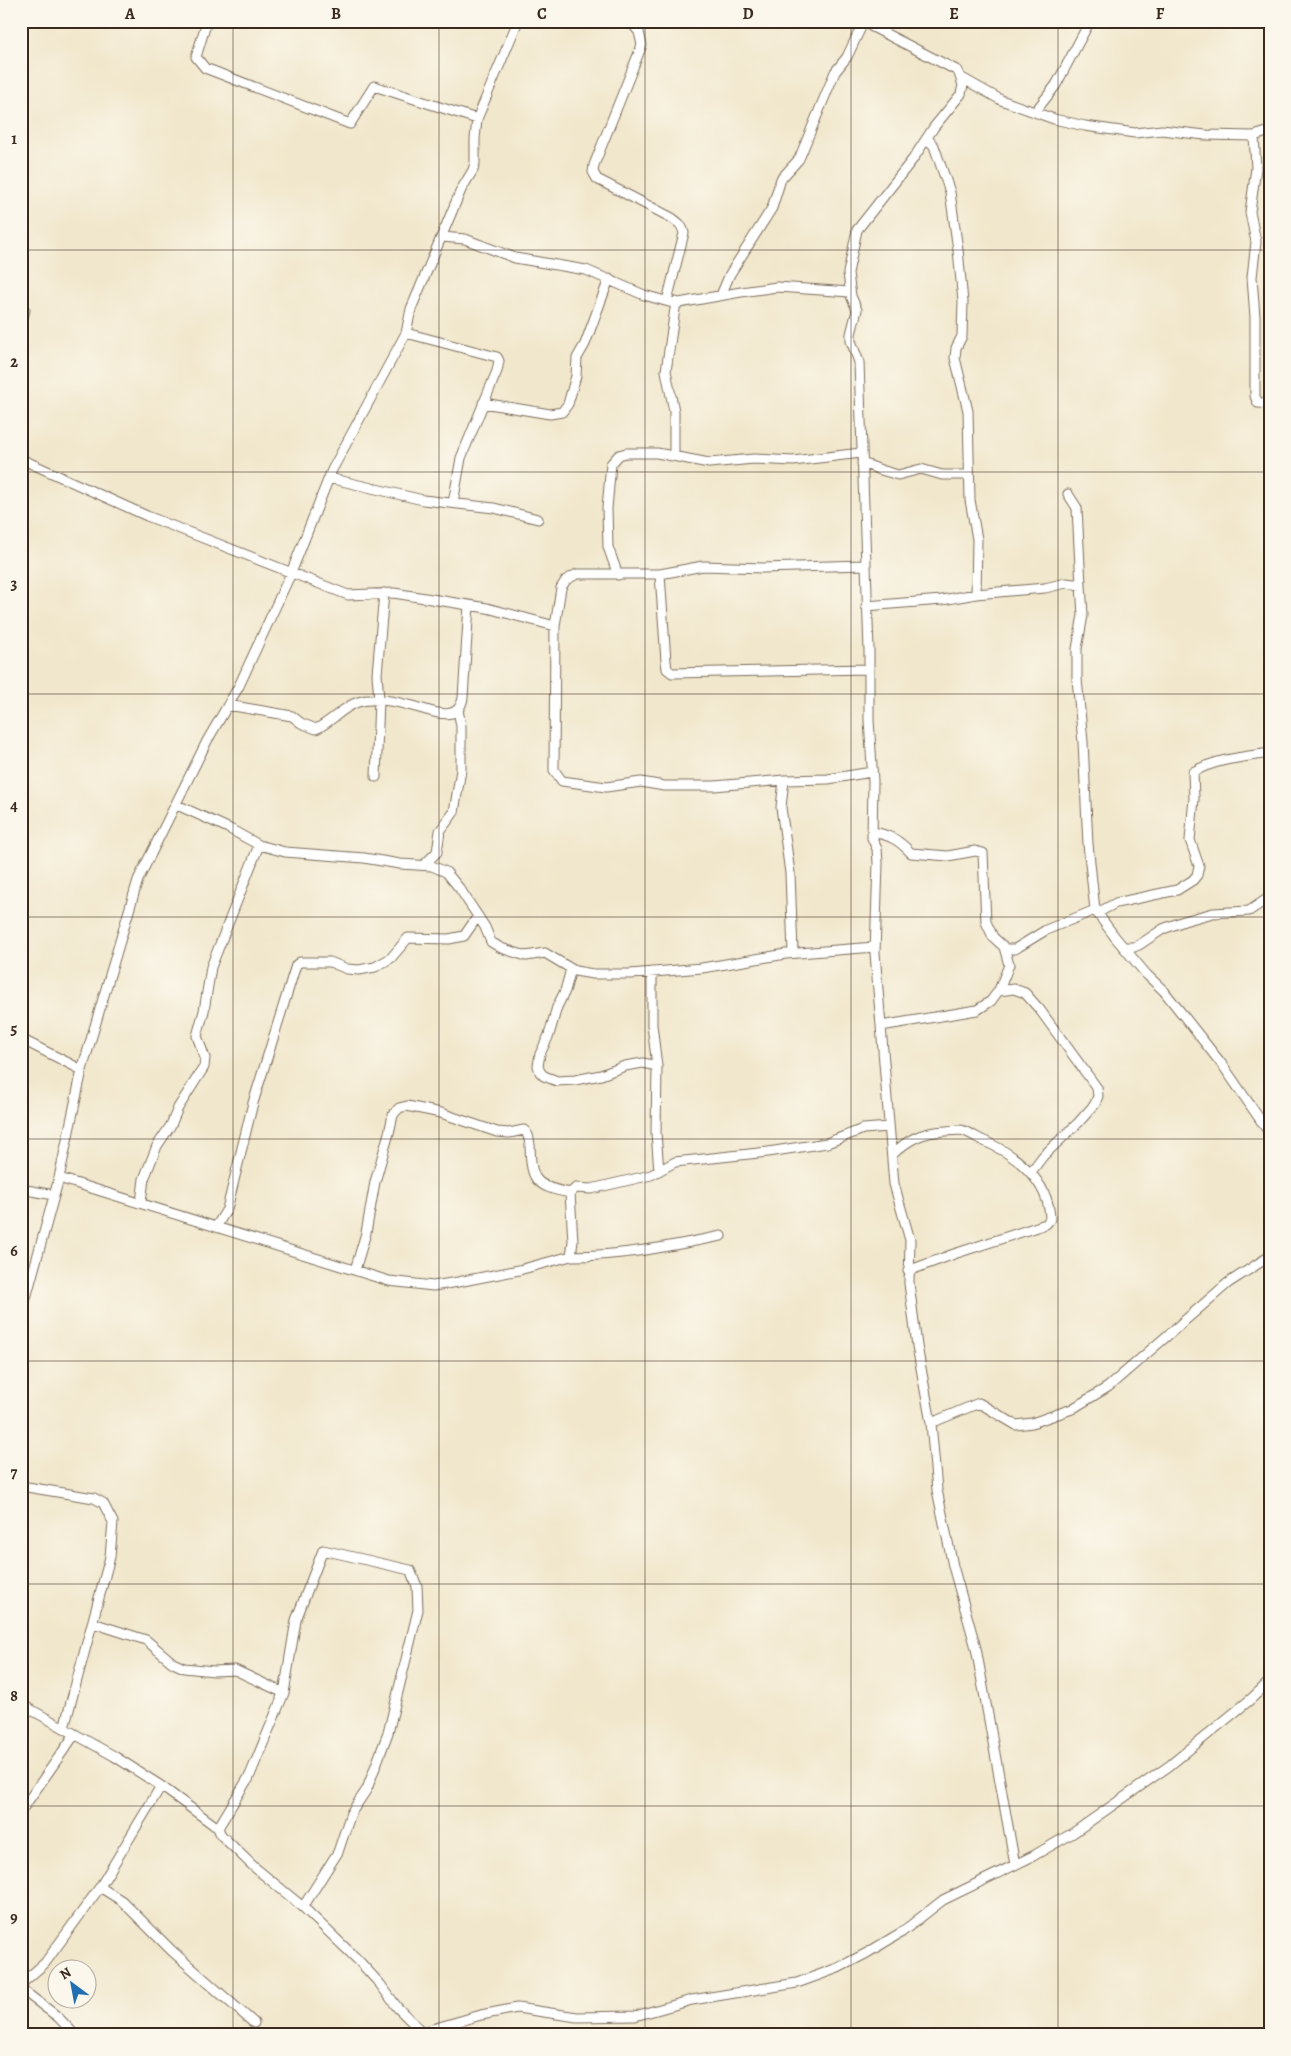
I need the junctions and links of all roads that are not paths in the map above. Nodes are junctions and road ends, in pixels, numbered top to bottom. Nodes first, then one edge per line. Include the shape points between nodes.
1 (207, 21) edge
2 (518, 21) edge
3 (630, 21) edge
4 (1090, 21) edge
5 (862, 22) edge
6 (962, 78) junction
7 (1035, 112) junction
8 (477, 119) junction
9 (1270, 131) edge
10 (1254, 136) junction
11 (927, 138) junction
12 (442, 236) junction
13 (609, 279) junction
14 (850, 292) junction
15 (721, 295) junction
16 (671, 302) junction
17 (21, 309) edge
18 (21, 326) edge
19 (406, 333) junction
20 (483, 403) junction
21 (1270, 404) edge
22 (861, 453) junction
23 (674, 456) junction
24 (21, 459) edge
25 (862, 462) junction
26 (969, 475) junction
27 (329, 478) junction
28 (1068, 494) dead end
29 (453, 503) junction
30 (538, 519) dead end
31 (864, 565) junction
32 (291, 573) junction
33 (660, 574) junction
34 (618, 575) junction
35 (1082, 585) junction
36 (384, 593) junction
37 (976, 594) junction
38 (470, 605) junction
39 (866, 606) junction
40 (555, 626) junction
41 (868, 669) junction
42 (379, 700) junction
43 (228, 704) junction
44 (458, 710) junction
45 (1270, 753) edge
46 (872, 772) junction
47 (376, 777) dead end
48 (784, 780) junction
49 (177, 805) junction
50 (872, 832) junction
51 (259, 845) junction
52 (424, 865) junction
53 (1270, 897) edge
54 (1096, 911) junction
55 (478, 916) junction
56 (875, 947) junction
57 (1124, 947) junction
58 (1005, 950) junction
59 (793, 953) junction
60 (571, 969) junction
61 (652, 972) junction
62 (998, 991) junction
63 (881, 1026) junction
64 (21, 1039) edge
65 (657, 1066) junction
66 (82, 1070) junction
67 (889, 1127) junction
68 (1270, 1134) edge
69 (892, 1156) junction
70 (659, 1171) junction
71 (1031, 1172) junction
72 (59, 1178) junction
73 (21, 1189) edge
74 (570, 1192) junction
75 (54, 1195) junction
76 (141, 1202) junction
77 (216, 1227) junction
78 (721, 1236) dead end
79 (571, 1256) junction
80 (1270, 1256) edge
81 (355, 1270) junction
82 (908, 1271) junction
83 (21, 1316) edge
84 (931, 1423) junction
85 (21, 1486) edge
86 (93, 1623) junction
87 (1270, 1681) edge
88 (284, 1693) junction
89 (21, 1704) edge
90 (64, 1728) junction
91 (75, 1734) junction
92 (161, 1786) junction
93 (21, 1811) edge
94 (218, 1828) junction
95 (1015, 1865) junction
96 (100, 1887) junction
97 (303, 1907) junction
98 (21, 1984) edge
99 (21, 1989) edge
100 (254, 2023) dead end
101 (420, 2033) edge
102 (75, 2035) edge

1 - 8 street via 196,57 205,68 350,124 374,86
2 - 8 street
3 - 16 street via 639,32 642,46 593,172 597,179 680,223 684,233
4 - 7 street via 1056,85
5 - 6 street via 958,71
5 - 15 street via 847,58 835,72 799,159 781,179 772,208 730,274
6 - 7 street via 1001,100
6 - 11 street via 960,94
7 - 10 street via 1085,126 1135,133 1162,130
8 - 12 street via 473,170
9 - 10 street
10 - 21 street via 1256,168 1250,212 1256,242 1252,276 1255,396 1258,403
11 - 14 street via 857,230 848,273
11 - 26 street via 934,146 950,192 958,250 962,336 955,358 968,411
12 - 13 street via 465,239 515,258 586,270
12 - 19 street via 411,309
13 - 16 street via 644,295
13 - 20 street via 577,358 576,376 568,404 562,412 550,414
14 - 15 street via 777,287
14 - 22 street via 857,310 851,334 859,362
15 - 16 street
16 - 23 street via 666,370 674,411
17 - 18 street via 25,310
19 - 20 street via 497,357 497,371
19 - 27 street
20 - 29 street via 461,458
22 - 23 street via 793,461 754,459 709,463
22 - 25 street
23 - 34 street via 626,453 619,455 611,464 608,546
24 - 32 street via 146,516
25 - 26 street via 898,475 921,469 942,475
25 - 31 street
26 - 37 street via 971,513 977,539
27 - 29 street via 423,500
27 - 32 street
28 - 35 street via 1077,508
29 - 30 street via 494,508
31 - 33 street via 703,566
31 - 39 street
32 - 36 street via 348,595
32 - 43 street
33 - 34 street
33 - 41 street via 666,661 667,669 672,673
34 - 40 street via 577,574 566,580
35 - 37 street via 1066,583
35 - 54 street via 1083,615 1077,649 1077,679 1088,844
36 - 38 street
36 - 42 street via 377,674
37 - 39 street
38 - 40 street
38 - 44 street via 463,698
39 - 41 street
40 - 48 street via 554,770 562,781 606,787 641,782 664,786 714,786
41 - 46 street
42 - 43 street via 358,702 316,730 292,716
42 - 44 street via 410,705 436,714 450,714
42 - 47 street
43 - 49 street
44 - 52 street via 462,770 454,812 440,831 437,852
45 - 54 street via 1218,761 1193,772 1190,840 1198,866 1193,880 1177,890 1116,903
46 - 48 street via 828,779
46 - 50 street
48 - 59 street via 781,807 790,873
49 - 51 street
49 - 66 street via 138,880
50 - 56 street via 878,863
50 - 58 street via 895,838 911,853 948,856 975,851 984,853 986,922 993,937
51 - 52 street via 285,852
51 - 76 street via 211,967 197,1036 204,1068 158,1146 144,1179
52 - 55 street via 446,872
53 - 57 street via 1249,911 1213,913 1184,921 1163,929 1139,945
54 - 57 street
54 - 58 street via 1046,930 1015,949
55 - 60 street via 491,942 501,948 526,956 545,953
55 - 77 street via 464,936 408,938 391,958 375,967 347,969 330,962 296,965 253,1103 227,1208
56 - 59 street
56 - 63 street
57 - 68 street via 1164,991 1224,1067
58 - 62 street via 1009,964
59 - 61 street via 702,968
60 - 61 street via 593,974
60 - 65 street via 540,1054 540,1072 557,1080 575,1080 625,1066 643,1063
61 - 65 street via 652,1025
62 - 63 street via 991,1001 977,1010
62 - 71 street via 1014,989 1025,993 1097,1088 1095,1104
63 - 67 street
64 - 66 street
65 - 70 street
66 - 72 street
67 - 69 street
67 - 70 street via 863,1129 827,1143 675,1162
69 - 71 street via 914,1136 933,1131 961,1130 1000,1148
69 - 82 street via 894,1184 910,1240
70 - 74 street via 591,1189 576,1188
71 - 82 street via 1050,1205 1050,1219 1046,1224
72 - 75 street
72 - 76 street
73 - 75 street
74 - 79 street
74 - 81 street via 552,1189 536,1178 531,1170 530,1139 524,1130 497,1132 441,1113 408,1106 399,1108 393,1114
75 - 83 street
76 - 77 street
77 - 81 street
78 - 79 street via 656,1249
79 - 81 street via 520,1270 433,1286 389,1281
80 - 84 street via 1228,1283 1108,1387 1072,1409 1016,1426 979,1403
82 - 84 street
84 - 95 street via 937,1490 953,1566 976,1648
85 - 86 street via 94,1498 107,1508 113,1522 110,1557
86 - 88 street via 146,1640 173,1664 214,1671 235,1670
86 - 90 street
87 - 95 street via 1168,1766 1073,1833
88 - 94 street via 268,1725 248,1780
88 - 97 street via 296,1620 323,1550 410,1570 418,1586 418,1610 388,1733 367,1789 350,1813 338,1852
89 - 90 street
90 - 91 street
91 - 92 street
91 - 93 street
92 - 94 street
92 - 96 street
94 - 97 street via 221,1835 253,1866
95 - 101 street via 943,1900 902,1932 867,1953 797,1983 692,2000 635,2016 577,2017 517,2008
96 - 98 street via 45,1963
96 - 100 street via 122,1901 172,1951
97 - 101 street via 380,1984
99 - 102 street

